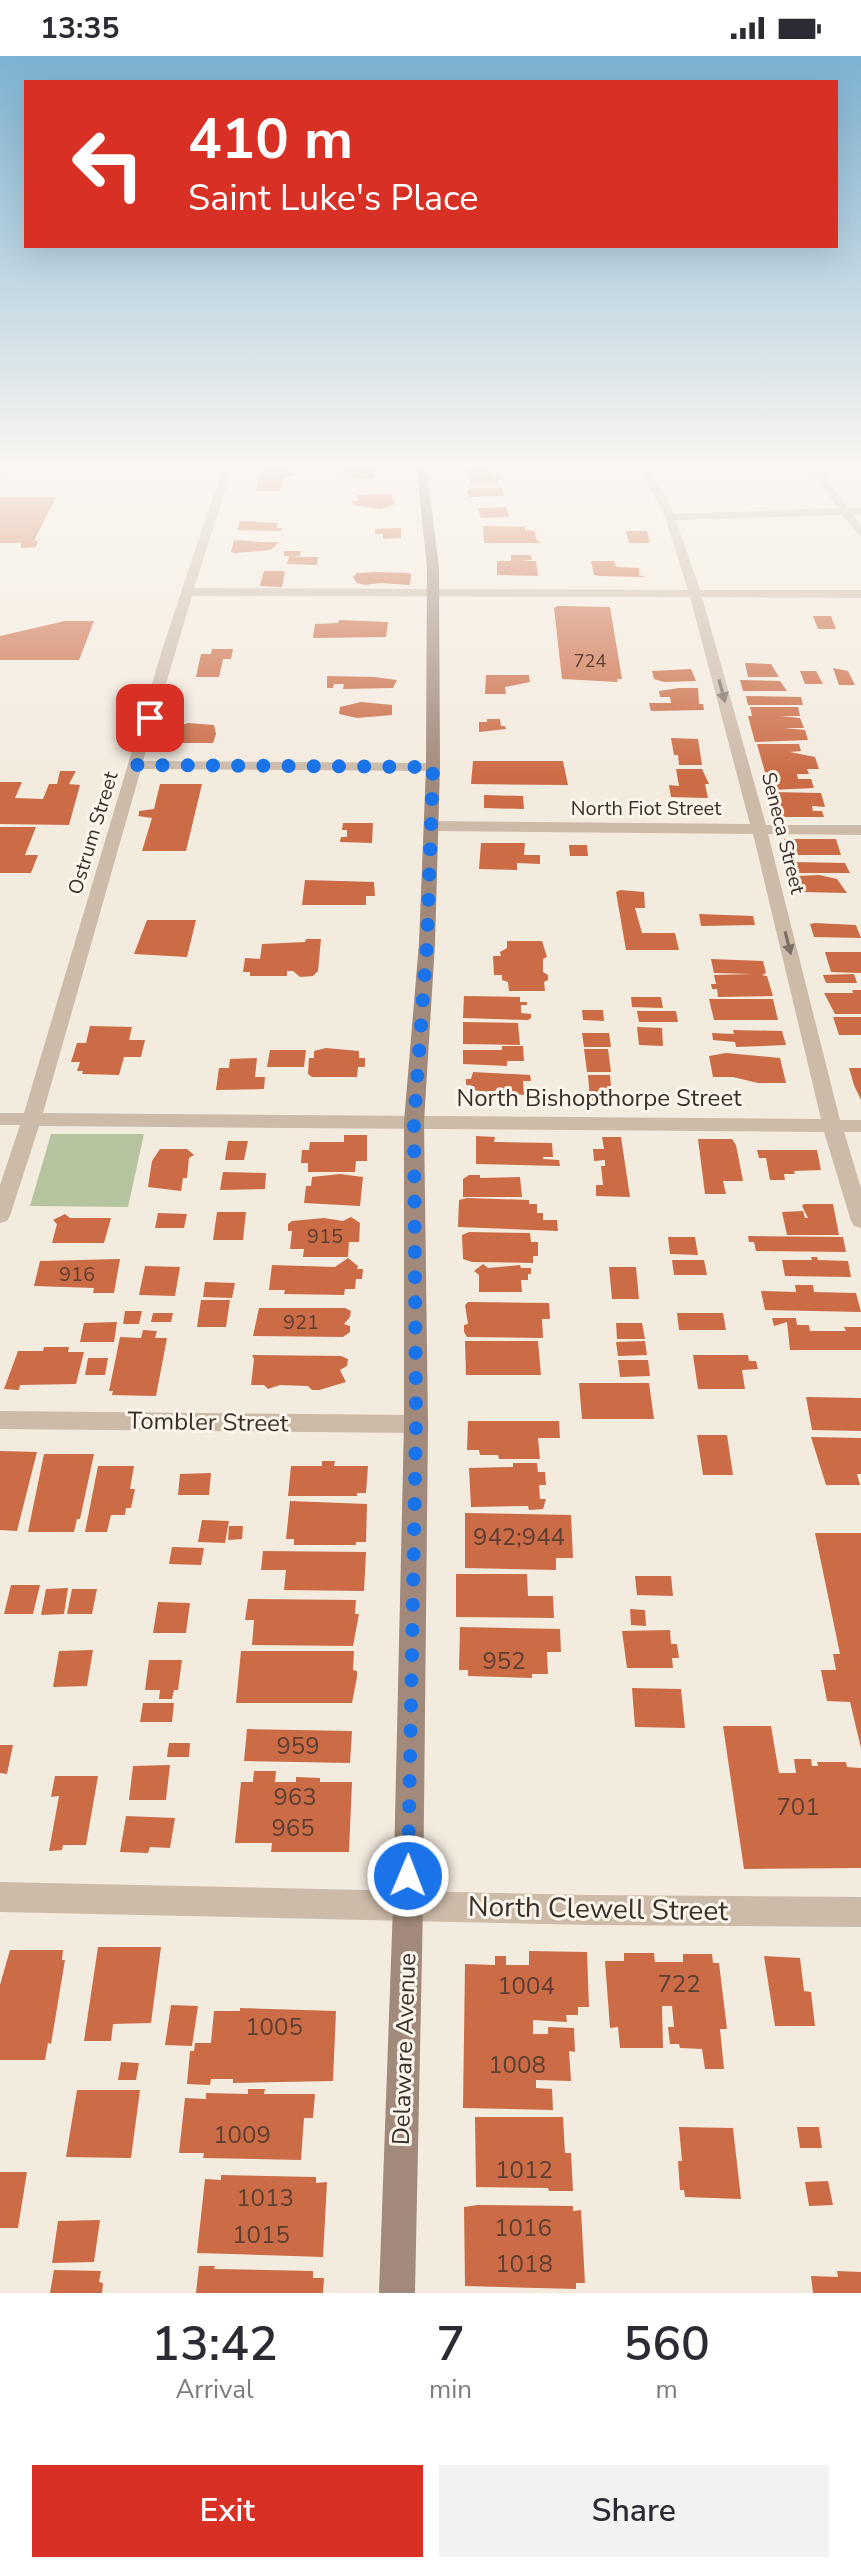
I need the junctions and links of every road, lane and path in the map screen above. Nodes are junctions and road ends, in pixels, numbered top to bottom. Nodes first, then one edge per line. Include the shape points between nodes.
1 (196, 567) edge
2 (432, 567) edge
3 (687, 567) edge
4 (188, 592) junction
5 (695, 593) junction
6 (861, 594) edge
7 (434, 595) junction
8 (136, 765) junction
9 (433, 767) junction
10 (431, 826) junction
11 (759, 828) junction
12 (861, 830) edge
13 (0, 1119) edge
14 (32, 1120) junction
15 (414, 1122) junction
16 (832, 1125) junction
17 (861, 1126) edge
18 (0, 1216) edge
19 (861, 1221) edge
20 (0, 1420) edge
21 (416, 1424) junction
22 (0, 1897) edge
23 (408, 1906) junction
24 (861, 1912) edge
25 (397, 2293) edge

1 - 4 street, Ostrum Street
2 - 7 main road, Delaware Avenue
3 - 5 street, Seneca Street
4 - 7 street
4 - 8 street, Ostrum Street
5 - 6 street
5 - 7 street
5 -> 11 street, Seneca Street
7 - 9 main road, Delaware Avenue
8 - 9 street
8 - 14 street, Ostrum Street
9 - 10 main road, Delaware Avenue
10 - 11 street, North Fiot Street
10 - 15 main road, Delaware Avenue
11 - 12 street, North Fiot Street
11 -> 16 street, Seneca Street
13 - 14 street, North Bishopthorpe Street
14 - 15 street, North Bishopthorpe Street
14 - 18 street, Ostrum Street
15 - 16 street, North Bishopthorpe Street
15 - 21 main road, Delaware Avenue
16 - 17 street, North Bishopthorpe Street
16 - 19 street, Seneca Street
20 - 21 street, Tombler Street
21 - 23 main road, Delaware Avenue
22 - 23 street, North Clewell Street
23 - 24 street, North Clewell Street
23 - 25 main road, Delaware Avenue

